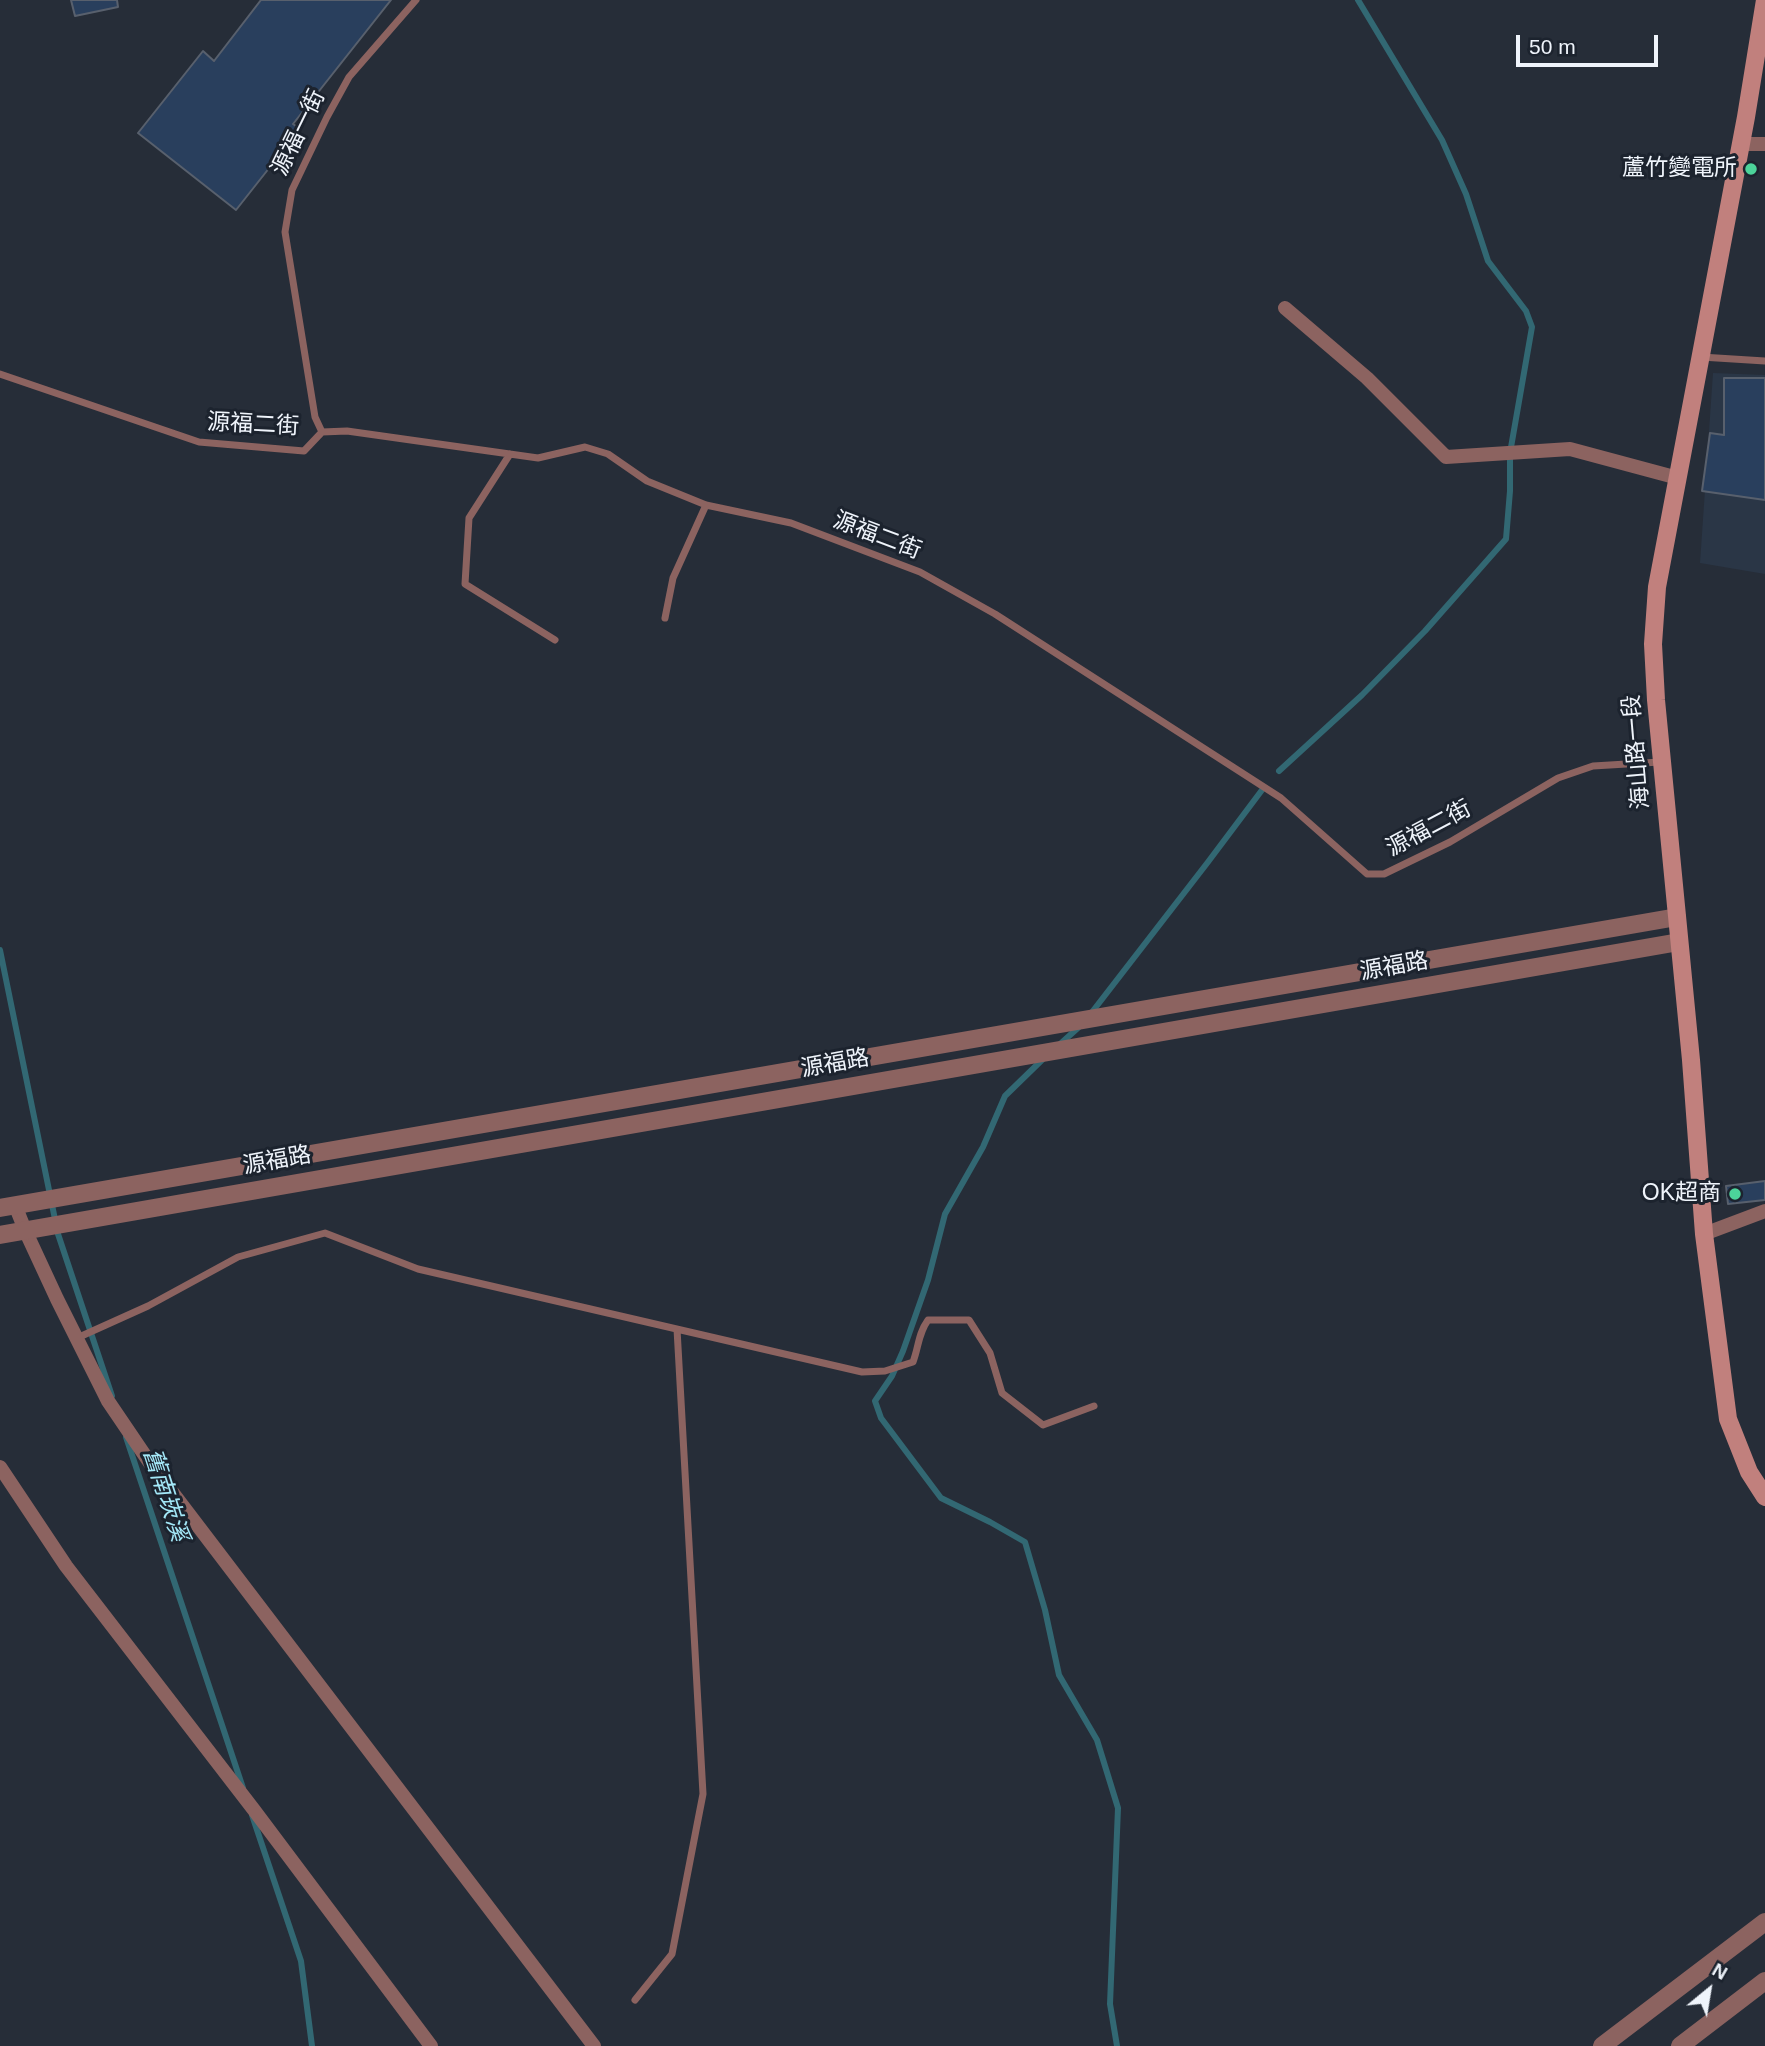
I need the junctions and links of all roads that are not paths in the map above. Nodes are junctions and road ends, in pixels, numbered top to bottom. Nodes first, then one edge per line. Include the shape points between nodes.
1 (416, 0) edge
2 (1765, 0) edge
3 (1740, 144) junction
4 (1765, 144) edge
5 (1285, 308) dead end
6 (1700, 357) junction
7 (1765, 361) edge
8 (0, 374) edge
9 (322, 432) junction
10 (510, 454) junction
11 (1678, 478) junction
12 (706, 505) junction
13 (665, 618) dead end
14 (555, 640) dead end
15 (1662, 761) junction
16 (1677, 917) junction
17 (1679, 942) junction
18 (8, 1206) edge
19 (1765, 1211) edge
20 (24, 1230) junction
21 (1704, 1234) junction
22 (0, 1235) edge
23 (677, 1329) junction
24 (78, 1338) junction
25 (1094, 1406) dead end
26 (0, 1467) edge
27 (1765, 1497) edge
28 (1765, 1922) edge
29 (1765, 1981) edge
30 (635, 2000) dead end
31 (431, 2046) edge
32 (594, 2046) edge
33 (1602, 2046) edge
34 (1681, 2046) edge

1 - 9 lane, 源福一街 via 349,77 292,190 285,232
2 - 3 main road, 海山路一段
3 - 4 street
3 - 6 main road, 海山路一段
5 - 11 street via 1367,378 1446,457 1570,449
6 - 7 lane
6 - 11 main road, 海山路一段
8 - 9 lane, 源福二街 via 199,442 304,451
9 - 10 lane, 源福二街 via 347,431
10 - 12 lane, 源福二街 via 538,458 585,447 608,454 647,481
10 - 14 lane via 469,518 465,584
11 - 15 main road, 海山路一段 via 1657,587 1653,644
12 - 13 lane via 673,578
12 - 15 lane, 源福二街 via 791,523 920,572 995,614 1281,797 1367,874 1384,874 1450,842 1558,778 1593,766
15 - 16 main road, 海山路一段
16 - 17 main road, 海山路一段
16 - 18 street, 源福路
17 - 20 street, 源福路
17 - 21 main road, 海山路一段
18 - 20 street
19 - 21 street
20 - 22 street, 源福路
20 - 24 street
21 - 27 main road, 海山路一段 via 1728,1419 1749,1472
23 - 24 lane via 418,1269 325,1233 238,1257
23 - 25 lane via 862,1372 913,1362 921,1330 929,1320 969,1320 990,1353 1002,1393 1043,1425
23 - 30 lane via 703,1794 672,1954
24 - 32 street via 108,1401 150,1463
26 - 31 street via 66,1566
28 - 33 street
29 - 34 street

